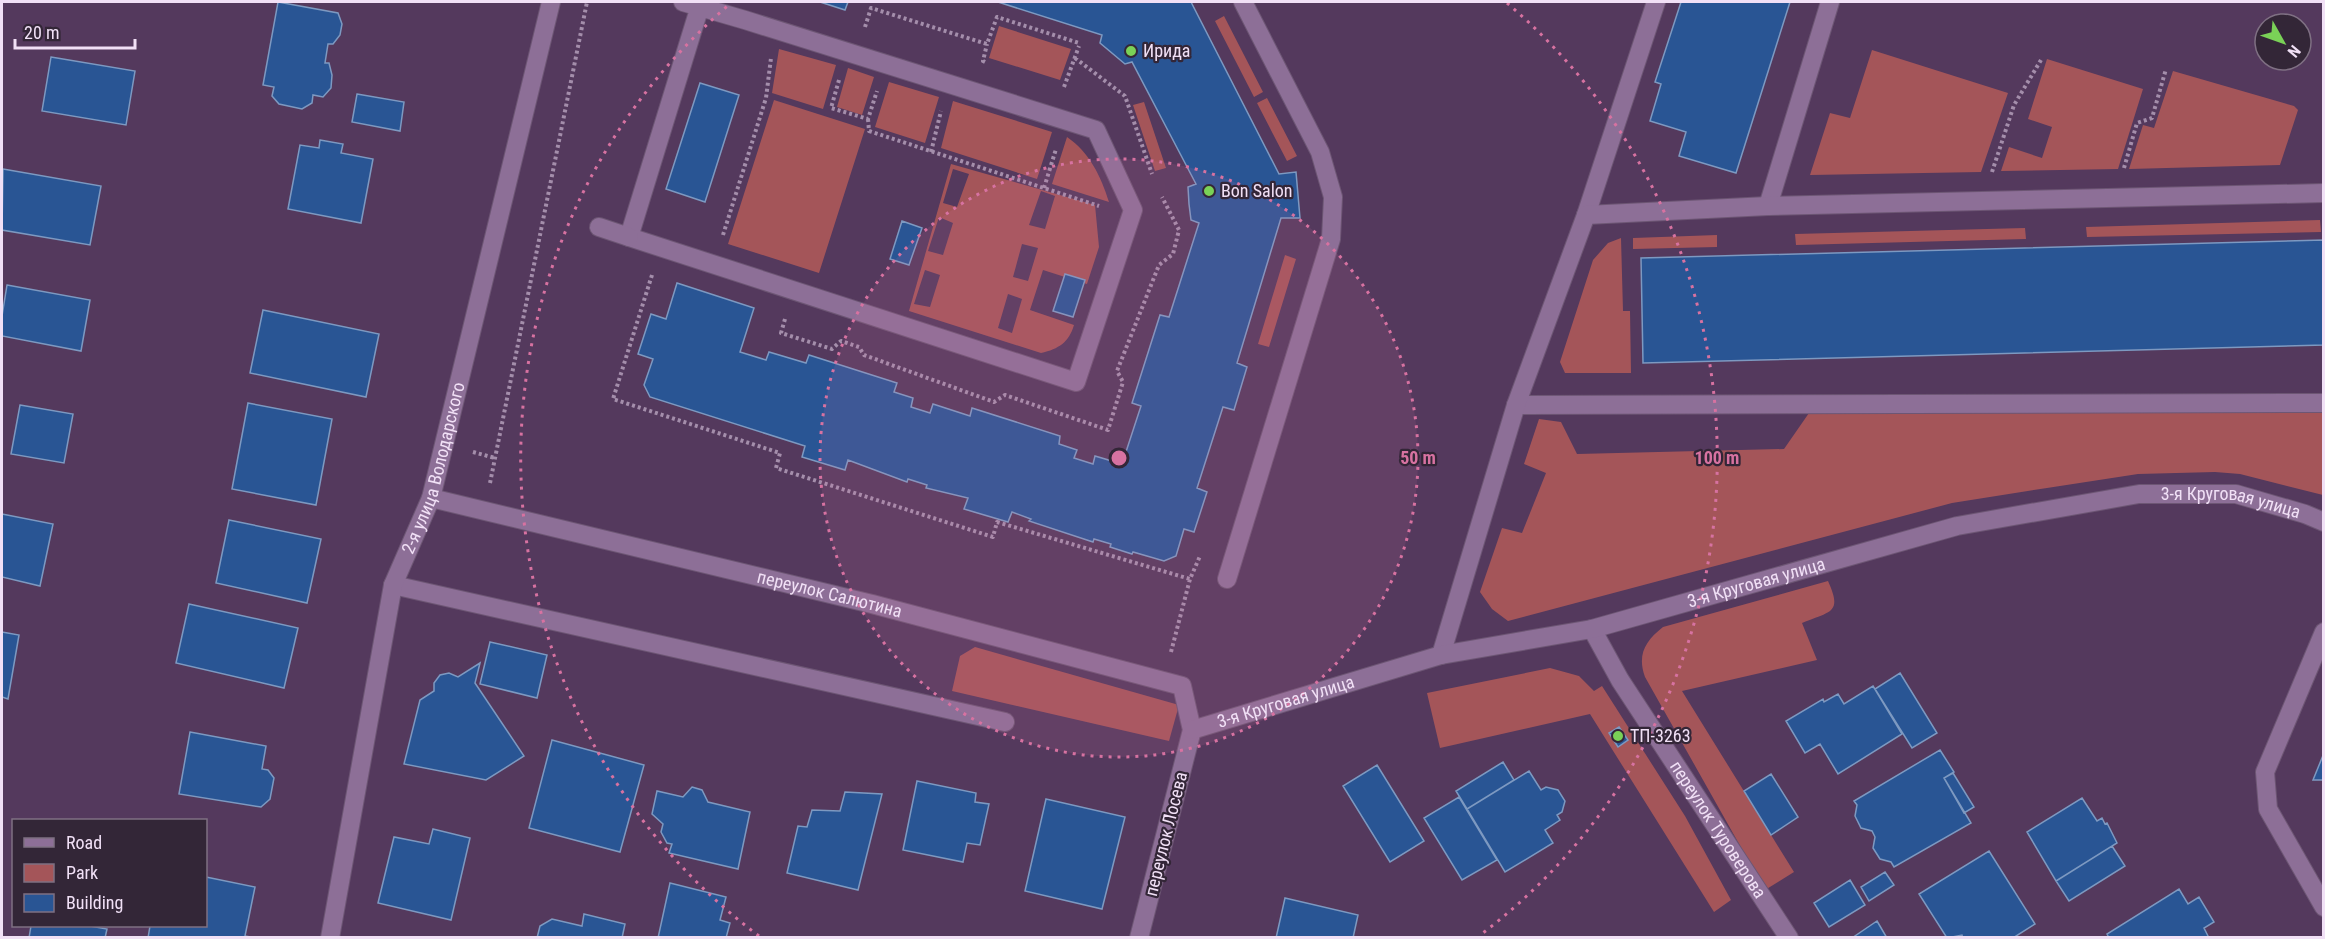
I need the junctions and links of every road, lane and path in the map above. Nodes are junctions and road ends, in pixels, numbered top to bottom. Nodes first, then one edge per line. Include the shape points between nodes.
1 (551, 2) edge
2 (587, 2) edge
3 (1243, 2) edge
4 (1656, 2) edge
5 (1830, 2) edge
6 (695, 3) edge
7 (863, 32) dead end
8 (987, 44) junction
9 (772, 50) dead end
10 (1075, 58) junction
11 (2041, 60) dead end
12 (993, 64) dead end
13 (2166, 69) dead end
14 (839, 77) dead end
15 (1055, 84) dead end
16 (878, 89) dead end
17 (942, 110) dead end
18 (868, 119) junction
19 (1057, 146) dead end
20 (930, 152) junction
21 (2122, 174) dead end
22 (1991, 177) dead end
23 (1156, 185) dead end
24 (1044, 188) junction
25 (2324, 193) edge
26 (1161, 194) dead end
27 (1768, 206) junction
28 (1107, 208) dead end
29 (1586, 215) junction
30 (599, 227) dead end
31 (629, 237) junction
32 (720, 245) dead end
33 (787, 316) dead end
34 (2324, 403) edge
35 (1516, 405) junction
36 (489, 492) dead end
37 (431, 498) junction
38 (2324, 522) edge
39 (1190, 579) dead end
40 (1227, 579) dead end
41 (393, 585) junction
42 (1592, 629) junction
43 (2324, 632) edge
44 (1442, 655) junction
45 (1169, 661) dead end
46 (1005, 722) dead end
47 (1192, 730) junction
48 (2324, 907) edge
49 (330, 938) edge
50 (1139, 938) edge
51 (1789, 938) edge

1 - 37 street, 2-я улица Володарского
2 - 36 path
3 - 40 street via 1320,152 1333,197 1331,238
4 - 29 street
5 - 27 street
6 - 31 street
6 - 31 street via 1096,130 1133,210 1076,382
7 - 8 path via 871,8
8 - 10 path via 997,17 1079,45
8 - 12 path via 983,61
9 - 32 path via 766,98
10 - 15 path via 1066,87
10 - 23 path via 1125,96
11 - 22 path via 2014,105
13 - 21 path via 2152,118 2137,123
14 - 18 path via 831,108
16 - 18 path
17 - 20 path
18 - 20 path via 869,131
19 - 24 path
20 - 24 path
24 - 28 path
25 - 27 street
26 - 33 path via 1179,230 1173,254 1159,265 1117,371 1123,382 1108,430 1005,395 994,402 864,355 859,347 841,341 832,349 781,333
27 - 29 street
29 - 35 street
30 - 31 street
34 - 35 street
35 - 44 street
37 - 41 street, 2-я улица Володарского
37 - 47 street, переулок Салютина via 872,604 1182,686
38 - 42 street, 3-я Круговая улица via 2236,494 2139,494 1957,526
39 - 45 path
41 - 46 street
41 - 49 street, 2-я улица Володарского
42 - 44 street, 3-я Круговая улица
42 - 51 street, переулок Туроверова via 1620,680
43 - 48 street via 2265,772 2268,809
44 - 47 street, 3-я Круговая улица
47 - 50 street, переулок Лосева

